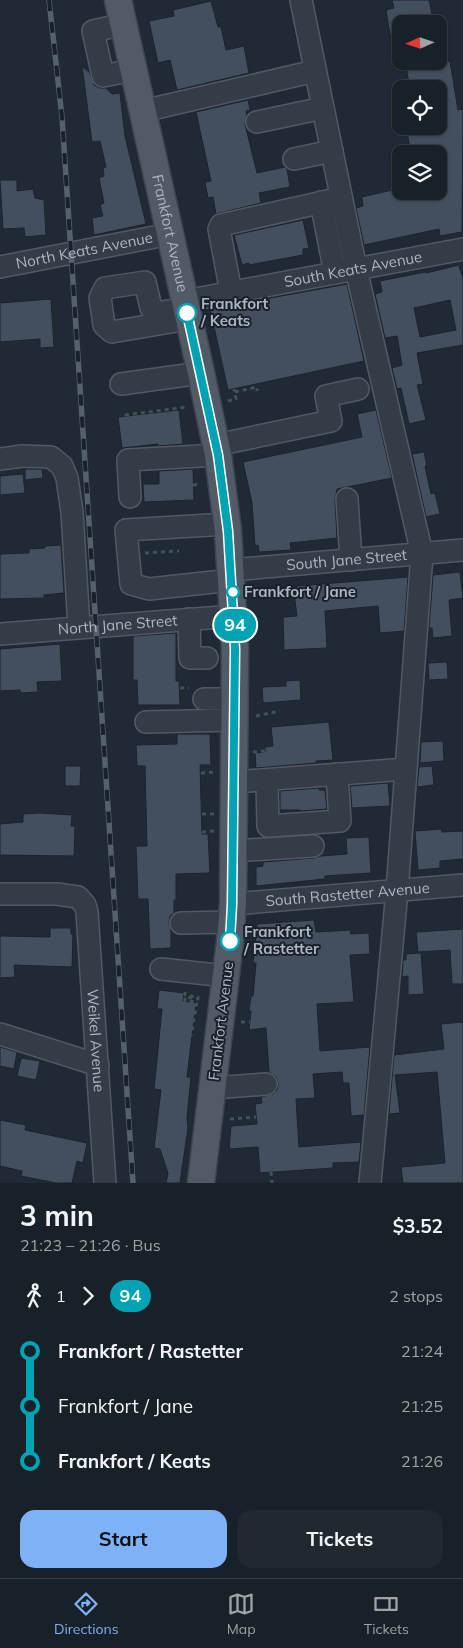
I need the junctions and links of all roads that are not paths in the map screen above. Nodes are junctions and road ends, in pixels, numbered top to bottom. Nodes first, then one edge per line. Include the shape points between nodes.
1 (301, 0) edge
2 (121, 12) edge
3 (315, 71) junction
4 (323, 108) junction
5 (143, 111) junction
6 (257, 122) dead end
7 (332, 151) junction
8 (294, 159) dead end
9 (331, 200) junction
10 (170, 234) junction
11 (463, 249) edge
12 (0, 267) edge
13 (356, 269) junction
14 (335, 273) junction
15 (231, 292) junction
16 (186, 309) junction
17 (150, 317) dead end
18 (201, 373) junction
19 (121, 384) dead end
20 (358, 389) dead end
21 (217, 450) junction
22 (0, 459) edge
23 (130, 497) dead end
24 (347, 499) dead end
25 (227, 524) junction
26 (463, 550) edge
27 (422, 554) junction
28 (351, 560) junction
29 (232, 575) junction
30 (234, 616) junction
31 (189, 619) junction
32 (79, 627) junction
33 (0, 634) edge
34 (207, 658) dead end
35 (204, 700) dead end
36 (240, 712) junction
37 (146, 722) dead end
38 (406, 769) junction
39 (338, 774) junction
40 (225, 777) junction
41 (267, 780) junction
42 (313, 846) dead end
43 (233, 851) junction
44 (463, 885) edge
45 (397, 890) junction
46 (0, 894) edge
47 (232, 913) junction
48 (181, 923) dead end
49 (161, 969) dead end
50 (226, 976) junction
51 (0, 1034) edge
52 (98, 1065) junction
53 (266, 1084) dead end
54 (213, 1088) junction
55 (105, 1183) edge
56 (201, 1183) edge
57 (370, 1183) edge

1 - 3 street
2 - 5 main road, Frankfort Avenue
3 - 4 street
3 - 5 street
4 - 6 street
4 - 7 street
5 - 10 main road, Frankfort Avenue
7 - 8 street
7 - 9 street
9 - 13 street
9 - 14 street
9 - 15 street via 221,225 219,229
10 - 12 street, North Keats Avenue
10 - 16 main road, Frankfort Avenue
11 - 13 street, South Keats Avenue
13 - 14 street, South Keats Avenue
13 - 27 street
14 - 15 street, South Keats Avenue
15 - 16 street, South Keats Avenue
16 - 17 street, South Keats Avenue via 156,313
16 - 18 main road, Frankfort Avenue
18 - 19 street
18 - 21 main road, Frankfort Avenue
20 - 21 street via 326,396 331,421
21 - 23 street via 128,460
21 - 25 main road, Frankfort Avenue
22 - 32 street via 51,457 62,466 72,512
24 - 28 street
25 - 29 main road, Frankfort Avenue
25 - 29 street, South Jane Street via 126,530 130,584 149,589
26 - 27 street, South Jane Street
27 - 28 street, South Jane Street
27 - 38 street
28 - 29 street, South Jane Street
29 - 30 main road, Frankfort Avenue
30 - 31 street, North Jane Street
30 - 36 main road, Frankfort Avenue
31 - 32 street, North Jane Street
31 - 34 street via 190,658
32 - 33 street, North Jane Street
35 - 36 street
36 - 37 street
36 - 40 main road, Frankfort Avenue
38 - 39 street
38 - 45 street
39 - 41 street
39 - 41 street via 340,821 268,826
40 - 41 street
40 - 43 main road, Frankfort Avenue
42 - 43 street
43 - 47 main road, Frankfort Avenue
44 - 45 street, South Rastetter Avenue
45 - 47 street, South Rastetter Avenue
45 - 57 street
46 - 52 street, Weikel Avenue via 56,894 78,897 82,901 88,912
47 - 48 street, South Rastetter Avenue
47 - 50 main road, Frankfort Avenue
49 - 50 street
50 - 54 main road, Frankfort Avenue
51 - 52 street
52 - 55 street, Weikel Avenue
53 - 54 street
54 - 56 main road, Frankfort Avenue

